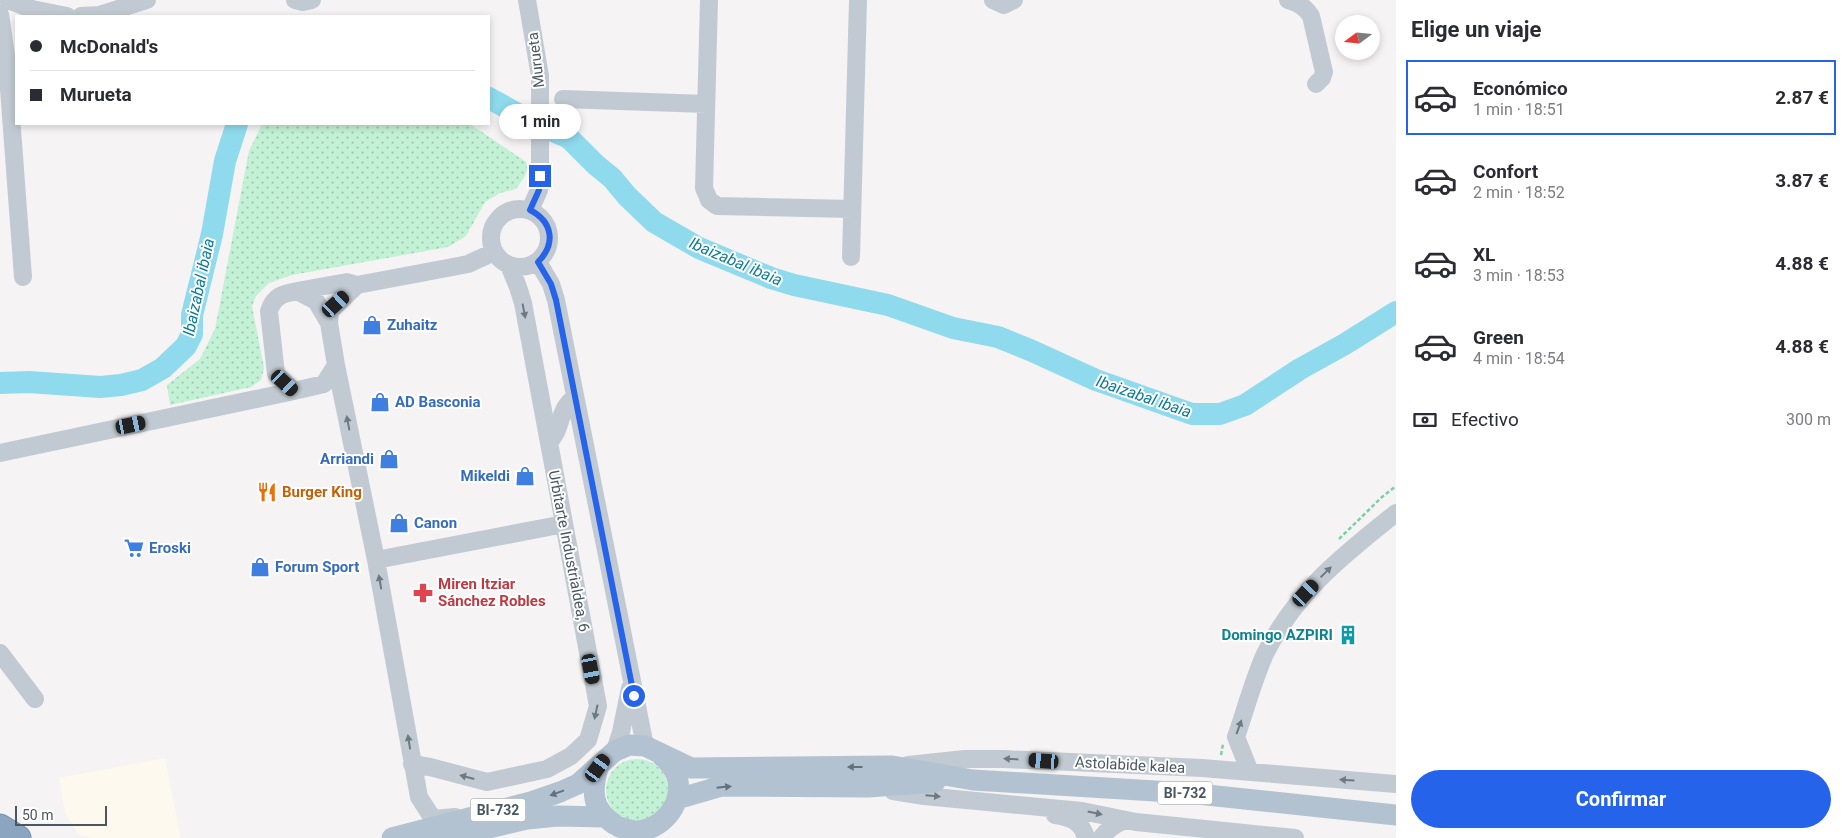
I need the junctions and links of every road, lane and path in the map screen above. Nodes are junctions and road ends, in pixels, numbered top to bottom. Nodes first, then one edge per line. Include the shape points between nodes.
1 (8, 0) edge
2 (148, 0) edge
3 (295, 0) edge
4 (312, 0) edge
5 (527, 0) edge
6 (709, 0) edge
7 (858, 0) edge
8 (992, 0) edge
9 (1014, 0) edge
10 (1288, 0) edge
11 (0, 14) edge
12 (62, 15) edge
13 (90, 15) edge
14 (1316, 84) dead end
15 (563, 99) dead end
16 (706, 104) junction
17 (852, 209) junction
18 (530, 210) junction
19 (494, 252) junction
20 (851, 257) dead end
21 (538, 262) junction
22 (509, 265) junction
23 (23, 277) dead end
24 (357, 285) junction
25 (297, 291) junction
26 (329, 323) junction
27 (336, 365) junction
28 (276, 374) junction
29 (279, 394) junction
30 (575, 397) junction
31 (549, 442) junction
32 (0, 453) edge
33 (1396, 513) edge
34 (564, 524) junction
35 (376, 560) junction
36 (0, 653) edge
37 (631, 680) junction
38 (35, 699) dead end
39 (651, 748) junction
40 (615, 751) junction
41 (412, 764) junction
42 (892, 766) junction
43 (598, 768) junction
44 (1250, 772) junction
45 (973, 780) junction
46 (1396, 784) edge
47 (868, 786) junction
48 (677, 799) junction
49 (1004, 803) junction
50 (1396, 815) edge
51 (470, 817) junction
52 (1126, 820) junction
53 (0, 827) edge
54 (618, 828) edge
55 (665, 829) edge
56 (18, 838) edge
57 (392, 838) edge
58 (446, 838) edge
59 (1086, 838) edge
60 (1101, 838) edge
61 (1295, 838) edge

1 - 12 street
2 - 13 street
3 - 4 street
5 - 18 street, Murueta via 540,76 539,190
6 - 16 street
7 - 17 street
8 - 9 street via 1000,4
10 - 14 street via 1298,3 1311,16 1324,72
11 - 23 street via 7,62
15 - 16 street
16 - 17 street via 704,188 709,200 717,206
17 - 20 street
18 - 19 street via 513,209 498,218 491,234
18 - 21 street via 545,221 549,229 548,247
19 - 22 street
19 - 24 street via 468,264
21 - 22 street via 519,267
21 - 30 street via 556,300
22 -> 31 street, Urbitarte Industrialdea, 6 via 523,303
24 - 25 street via 347,282
24 - 26 street via 330,311
25 - 26 street via 316,301
25 - 28 street via 281,294 272,302 269,312
26 - 27 street
27 - 29 street via 324,384
35 -> 27 street
28 - 29 street
28 - 29 street
29 - 32 street
30 - 31 street via 566,404 554,438
30 - 37 street
31 - 34 street, Urbitarte Industrialdea, 6
44 -> 33 street via 1236,737 1265,655 1296,603 1324,573
34 - 35 street
34 -> 41 street, Urbitarte Industrialdea, 6 via 598,706 588,740 571,756 547,769 487,782
41 -> 35 street
36 - 38 street
37 - 39 street
37 - 40 street
39 - 40 main road via 629,746
42 -> 39 main road, BI-732 via 691,768
39 - 48 main road via 670,764 678,781
40 - 43 main road, BI-732
41 - 51 street via 418,797 433,818
44 -> 42 street, Astolabide kalea via 1004,759
42 - 45 main road, BI-732
43 -> 51 main road, BI-732 via 578,784 560,792
43 - 54 main road via 593,784 595,802
46 -> 44 street, Astolabide kalea
45 - 47 main road, BI-732
45 - 50 main road, BI-732 via 1211,795
48 -> 47 main road, BI-732 via 722,786
47 -> 49 street via 924,796
48 - 55 main road, BI-732
49 -> 52 street via 1082,810
49 - 59 street via 1013,808 1074,820 1084,830
51 - 57 main road, BI-732
52 - 60 street via 1107,830
52 - 61 street
53 - 56 highway
54 - 55 main road, BI-732 via 634,831
54 - 58 main road, BI-732 via 558,816 527,818

